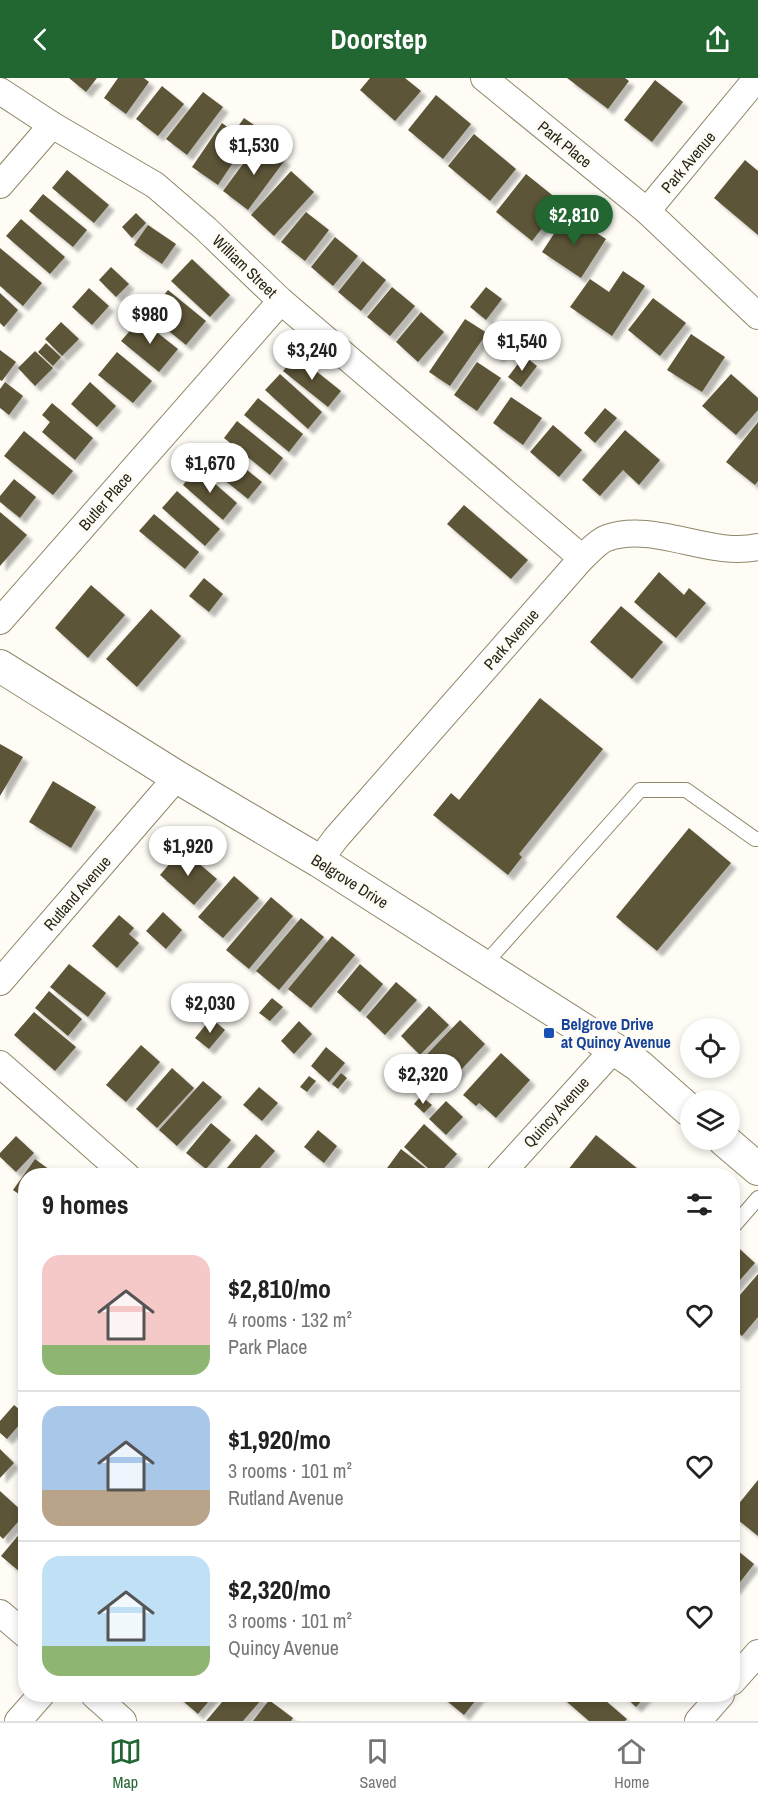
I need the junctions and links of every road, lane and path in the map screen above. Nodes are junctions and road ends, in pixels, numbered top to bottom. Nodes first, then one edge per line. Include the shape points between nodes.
1 (484, 78) edge
2 (757, 78) edge
3 (0, 92) edge
4 (52, 124) junction
5 (0, 185) edge
6 (647, 211) junction
7 (281, 301) junction
8 (758, 316) edge
9 (758, 546) edge
10 (582, 558) junction
11 (0, 621) edge
12 (0, 666) edge
13 (177, 777) junction
14 (758, 839) edge
15 (319, 861) junction
16 (483, 966) junction
17 (0, 982) edge
18 (614, 1049) junction
19 (0, 1064) edge
20 (680, 1102) edge
21 (736, 1150) edge
22 (118, 1168) edge
23 (506, 1168) edge
24 (758, 1169) edge
25 (758, 1198) edge
26 (740, 1219) edge
27 (0, 1613) edge
28 (18, 1628) edge
29 (758, 1653) edge
30 (740, 1673) edge
31 (35, 1702) edge
32 (102, 1702) edge
33 (715, 1702) edge
34 (18, 1721) edge
35 (123, 1721) edge
36 (698, 1721) edge

1 - 6 street, Park Place
2 - 6 street, Park Avenue
3 - 4 street, William Street
4 - 5 street
4 - 7 street, William Street via 155,185
6 - 8 street
7 - 10 street, William Street
7 - 11 street, Butler Place
9 - 10 street, Park Avenue via 715,546 637,533 606,538
10 - 15 street, Park Avenue
12 - 13 street, Belgrove Drive
13 - 15 street, Belgrove Drive
13 - 17 street, Rutland Avenue
14 - 16 lane via 686,790 640,790
15 - 16 street, Belgrove Drive
16 - 18 street, Belgrove Drive
18 - 20 street, Belgrove Drive
18 - 23 street, Quincy Avenue
19 - 22 street
21 - 24 street
25 - 26 lane
27 - 28 street
29 - 30 street
31 - 34 street
32 - 35 street
33 - 36 street

